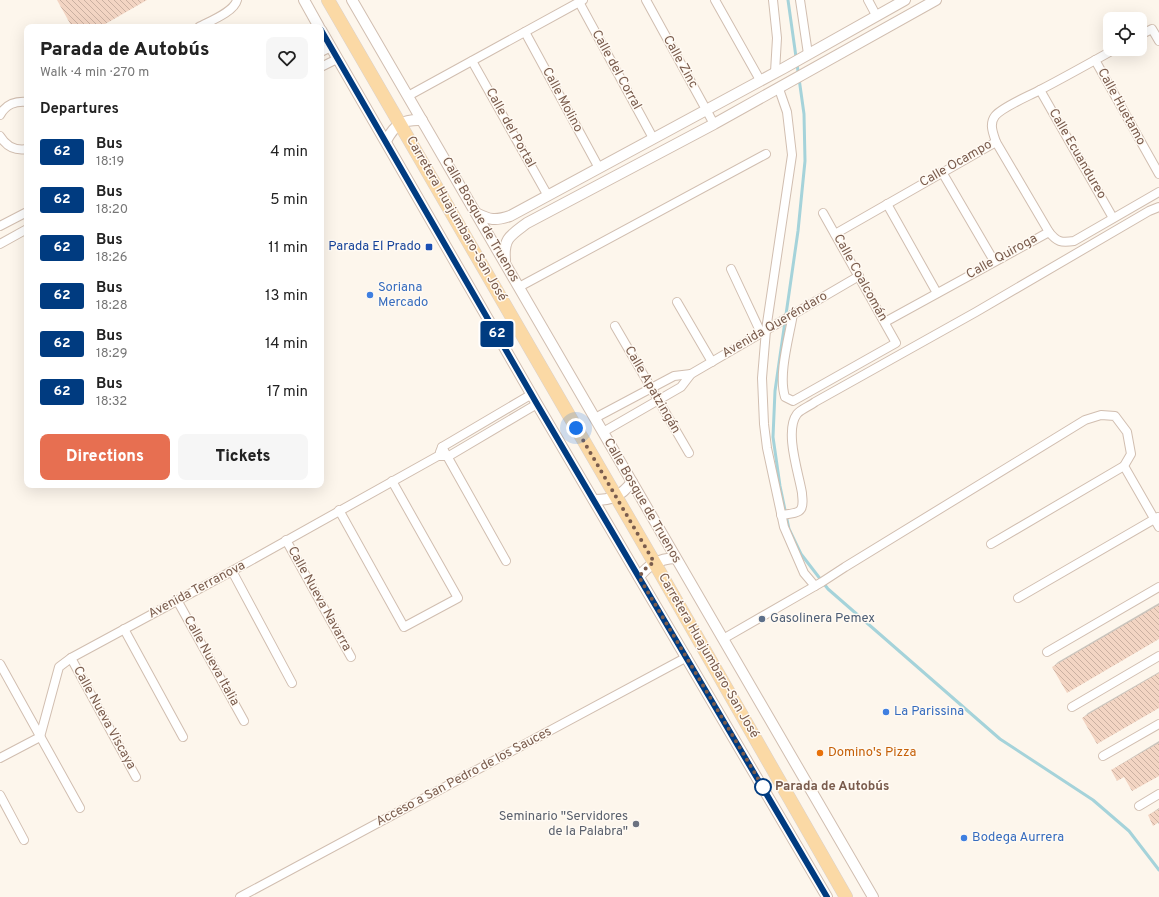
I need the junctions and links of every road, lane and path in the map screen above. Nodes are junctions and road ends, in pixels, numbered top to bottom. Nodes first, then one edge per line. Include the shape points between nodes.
1 (237, 0) edge
2 (304, 0) edge
3 (328, 0) edge
4 (352, 0) edge
5 (646, 0) edge
6 (715, 0) edge
7 (773, 0) edge
8 (800, 0) edge
9 (868, 0) edge
10 (905, 0) edge
11 (936, 0) edge
12 (581, 1) edge
13 (876, 15) junction
14 (204, 24) edge
15 (317, 24) edge
16 (525, 32) junction
17 (1147, 32) edge
18 (324, 35) edge
19 (1159, 41) edge
20 (331, 47) junction
21 (324, 50) edge
22 (804, 56) junction
23 (1103, 56) edge
24 (337, 58) junction
25 (1095, 60) junction
26 (472, 61) junction
27 (324, 65) edge
28 (780, 70) junction
29 (760, 80) junction
30 (783, 86) junction
31 (1040, 90) junction
32 (408, 96) junction
33 (24, 102) edge
34 (706, 110) junction
35 (0, 115) edge
36 (422, 120) junction
37 (400, 123) junction
38 (714, 124) junction
39 (0, 136) edge
40 (653, 138) junction
41 (386, 141) junction
42 (996, 142) junction
43 (24, 149) edge
44 (766, 154) dead end
45 (599, 168) junction
46 (942, 172) junction
47 (1159, 174) edge
48 (1159, 192) edge
49 (548, 196) junction
50 (887, 204) junction
51 (1159, 207) edge
52 (520, 211) junction
53 (823, 212) dead end
54 (476, 213) junction
55 (24, 214) edge
56 (1113, 218) junction
57 (527, 223) junction
58 (0, 226) edge
59 (24, 231) edge
60 (1049, 232) junction
61 (836, 234) junction
62 (0, 244) edge
63 (994, 261) junction
64 (506, 264) junction
65 (731, 269) dead end
66 (859, 276) junction
67 (519, 287) junction
68 (937, 293) junction
69 (677, 302) dead end
70 (790, 316) junction
71 (885, 322) junction
72 (615, 326) dead end
73 (767, 330) junction
74 (712, 362) junction
75 (691, 374) junction
76 (650, 388) junction
77 (532, 394) junction
78 (658, 401) junction
79 (537, 404) junction
80 (595, 418) junction
81 (603, 432) junction
82 (442, 447) junction
83 (689, 453) dead end
84 (438, 456) junction
85 (448, 456) junction
86 (1124, 466) junction
87 (392, 481) junction
88 (632, 482) junction
89 (616, 497) junction
90 (594, 500) junction
91 (339, 510) junction
92 (782, 515) junction
93 (1157, 518) edge
94 (1159, 527) edge
95 (286, 540) junction
96 (991, 544) dead end
97 (675, 558) junction
98 (506, 561) dead end
99 (654, 562) junction
100 (232, 571) junction
101 (639, 577) junction
102 (819, 584) junction
103 (1159, 587) edge
104 (1018, 598) dead end
105 (177, 600) junction
106 (124, 629) junction
107 (723, 639) junction
108 (1047, 652) dead end
109 (1159, 656) edge
110 (351, 657) dead end
111 (687, 657) junction
112 (71, 658) junction
113 (0, 664) edge
114 (292, 683) dead end
115 (1072, 707) dead end
116 (244, 721) dead end
117 (1159, 724) edge
118 (40, 736) junction
119 (183, 737) dead end
120 (1103, 756) dead end
121 (0, 758) edge
122 (136, 777) dead end
123 (1159, 794) edge
124 (0, 795) edge
125 (1139, 806) dead end
126 (80, 808) dead end
127 (24, 840) dead end
128 (240, 897) edge
129 (827, 897) edge
130 (846, 897) edge
131 (873, 897) edge

1 - 14 street via 230,10
2 - 15 street
3 - 37 main road, Carretera Huajumbaro-San José
4 - 32 street, Calle Bosque de Truenos
5 - 34 street, Calle Zinc
6 - 29 street
7 - 28 street
8 - 22 street
9 - 13 street
10 - 13 street
11 - 30 street
12 - 16 street
12 - 40 street, Calle del Corral
13 - 22 street
16 - 26 street
16 - 45 street, Calle Molino
17 - 19 street via 1152,29
18 - 20 street
20 - 21 street
20 - 24 street
22 - 28 street
23 - 25 street, Calle Ocampo
24 - 27 street
24 - 41 street
25 - 31 street, Calle Ocampo
25 - 47 street, Calle Huetamo
26 - 32 street
26 - 49 street, Calle del Portal
28 - 29 street
29 - 34 street
30 - 38 street
30 - 73 street via 792,155
31 - 42 street, Calle Ocampo via 996,115 992,122 992,132
31 - 56 street, Calle Ecuandureo
32 - 36 street, Calle Bosque de Truenos
33 - 35 street via 10,104
34 - 38 street, Calle Zinc
34 - 40 street
36 - 37 street
36 - 54 street, Calle Bosque de Truenos
37 - 41 street via 391,131
37 - 89 main road, Carretera Huajumbaro-San José
38 - 57 street
39 - 43 street via 10,147
40 - 45 street
41 - 77 street
42 - 46 street, Calle Ocampo
42 - 60 street
44 - 67 street
45 - 49 street
46 - 50 street, Calle Ocampo
46 - 63 street
48 - 56 street, Calle Quiroga
49 - 52 street
50 - 61 street, Calle Ocampo
50 - 68 street
51 - 92 street via 797,414 792,427 795,462 803,503 797,512
52 - 54 street via 501,219 490,220
52 - 57 street
53 - 61 street, Calle Coalcomán
54 - 64 street, Calle Bosque de Truenos
55 - 58 street
56 - 60 street, Calle Quiroga via 1074,241 1063,243
57 - 64 street via 510,236 504,248
59 - 62 street
60 - 63 street, Calle Quiroga
61 - 66 street, Calle Coalcomán
63 - 68 street, Calle Quiroga
64 - 67 street, Calle Bosque de Truenos
65 - 73 street
66 - 70 street, Avenida Queréndaro
66 - 71 street, Calle Coalcomán
67 - 80 street, Calle Bosque de Truenos
68 - 71 street, Calle Quiroga
69 - 74 street
70 - 71 street, Calle Coalcomán via 782,389 785,397 793,400 896,343
70 - 73 street, Avenida Queréndaro
72 - 76 street, Calle Apatzingán
73 - 74 street, Avenida Queréndaro
73 - 92 street via 762,378 764,424
74 - 75 street, Avenida Queréndaro
75 - 76 street, Avenida Queréndaro via 674,376
75 - 78 street, Avenida Queréndaro via 681,387
76 - 78 street, Calle Apatzingán
76 - 80 street, Avenida Queréndaro
77 - 79 street
77 - 82 street
78 - 81 street, Avenida Queréndaro
78 - 83 street, Calle Apatzingán
79 - 85 street
79 - 90 street
80 - 81 street, Calle Bosque de Truenos
81 - 88 street, Calle Bosque de Truenos
82 - 84 street
82 - 85 street
84 - 85 street, Avenida Terranova
84 - 87 street, Avenida Terranova
85 - 98 street
86 - 93 street
86 - 96 street
86 - 102 street via 1131,454 1127,432 1115,416 1100,415 1085,420
87 - 91 street, Avenida Terranova
87 - 91 street via 458,598 404,626
88 - 89 street
88 - 97 street, Calle Bosque de Truenos
89 - 90 street
89 - 99 main road, Carretera Huajumbaro-San José
90 - 101 street
91 - 95 street, Avenida Terranova
92 - 102 street via 784,527 804,573
93 - 94 street
93 - 104 street
95 - 100 street, Avenida Terranova
95 - 110 street, Calle Nueva Navarra
97 - 99 street via 664,558
97 - 107 street, Calle Bosque de Truenos
99 - 101 street
99 - 130 main road, Carretera Huajumbaro-San José
100 - 105 street, Avenida Terranova
100 - 114 street
101 - 111 street
102 - 107 street
103 - 108 street
105 - 106 street, Avenida Terranova
105 - 116 street, Calle Nueva Italia
106 - 112 street, Avenida Terranova
106 - 119 street
107 - 131 street, Calle Bosque de Truenos
109 - 115 street
111 - 128 street, Acceso a San Pedro de los Sauces
111 - 129 street
112 - 118 street, Avenida Terranova via 59,667
112 - 122 street, Calle Nueva Viscaya
113 - 118 street
117 - 120 street
118 - 121 street
118 - 126 street
123 - 125 street
124 - 127 street

